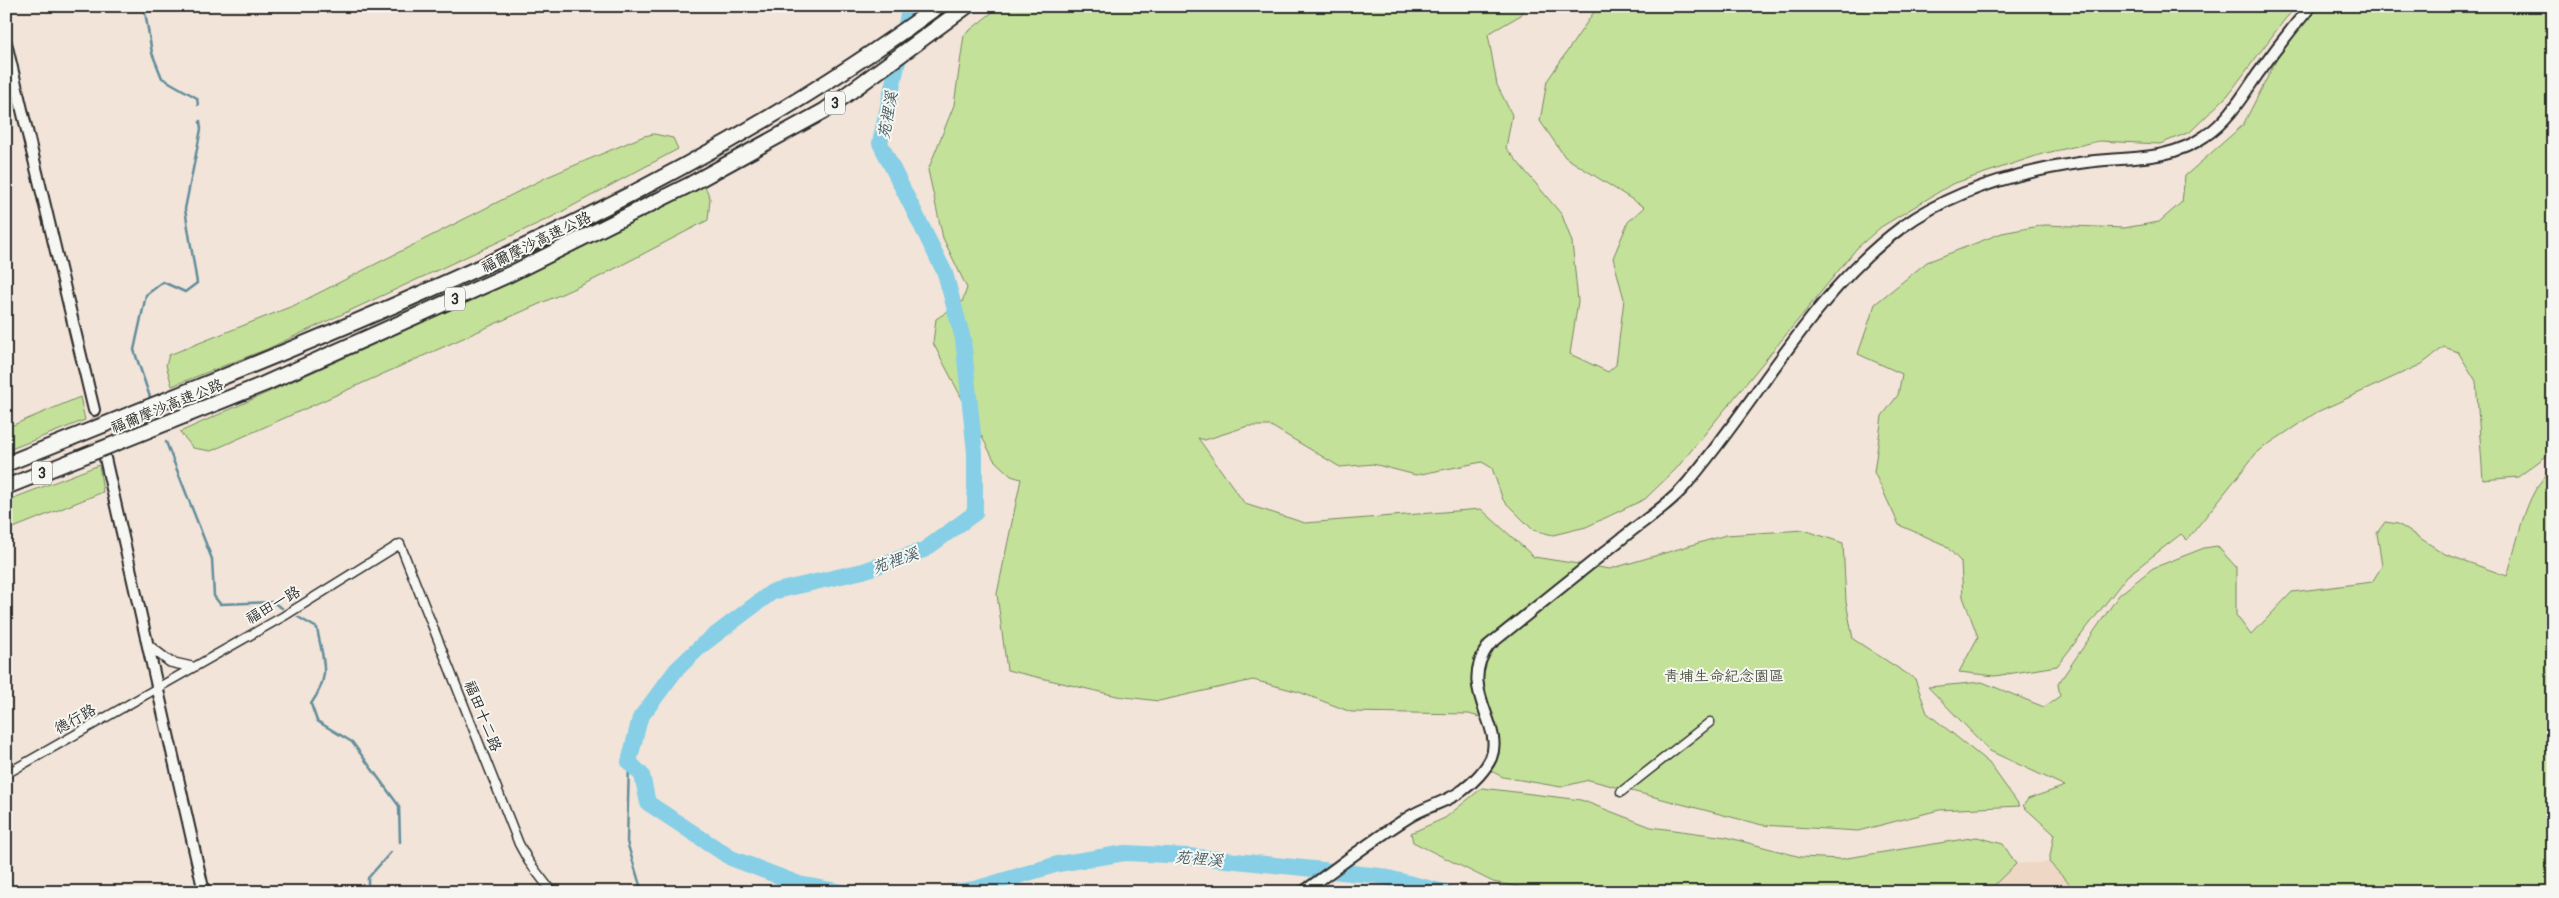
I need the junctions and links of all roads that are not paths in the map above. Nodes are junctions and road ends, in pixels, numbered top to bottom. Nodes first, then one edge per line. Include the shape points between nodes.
1 (938, 6) edge
2 (967, 6) edge
3 (2311, 6) edge
4 (6, 43) edge
5 (94, 410) tunnel mouth
6 (106, 458) tunnel mouth
7 (6, 464) edge
8 (6, 487) edge
9 (400, 544) joint
10 (148, 645) junction
11 (192, 667) junction
12 (158, 688) junction
13 (1710, 722) dead end
14 (6, 774) edge
15 (1620, 792) dead end
16 (204, 892) edge
17 (552, 892) edge
18 (1303, 892) edge

1 - 7 highway, 福爾摩沙高速公路 / 3, bridge via 800,100 681,169 505,257 203,385
2 - 8 highway, 福爾摩沙高速公路 / 3, bridge via 824,111 691,184 510,274 274,380
3 - 18 main road via 2285,36 2220,126 2190,145 2167,154 2081,162 2020,175 1975,190 1940,204 1867,254 1821,306 1682,490 1489,645 1478,665 1478,686 1492,746 1491,758 1479,774 1463,790 1410,816
4 - 5 main road
6 - 10 main road
9 - 11 street, 福田一路 via 284,616
9 - 17 street, 福田十二路 via 519,844 528,862
10 - 11 street via 170,662
10 - 12 main road
11 - 12 street, 福田一路
12 - 14 street, 德行路
12 - 16 main road
13 - 15 street

